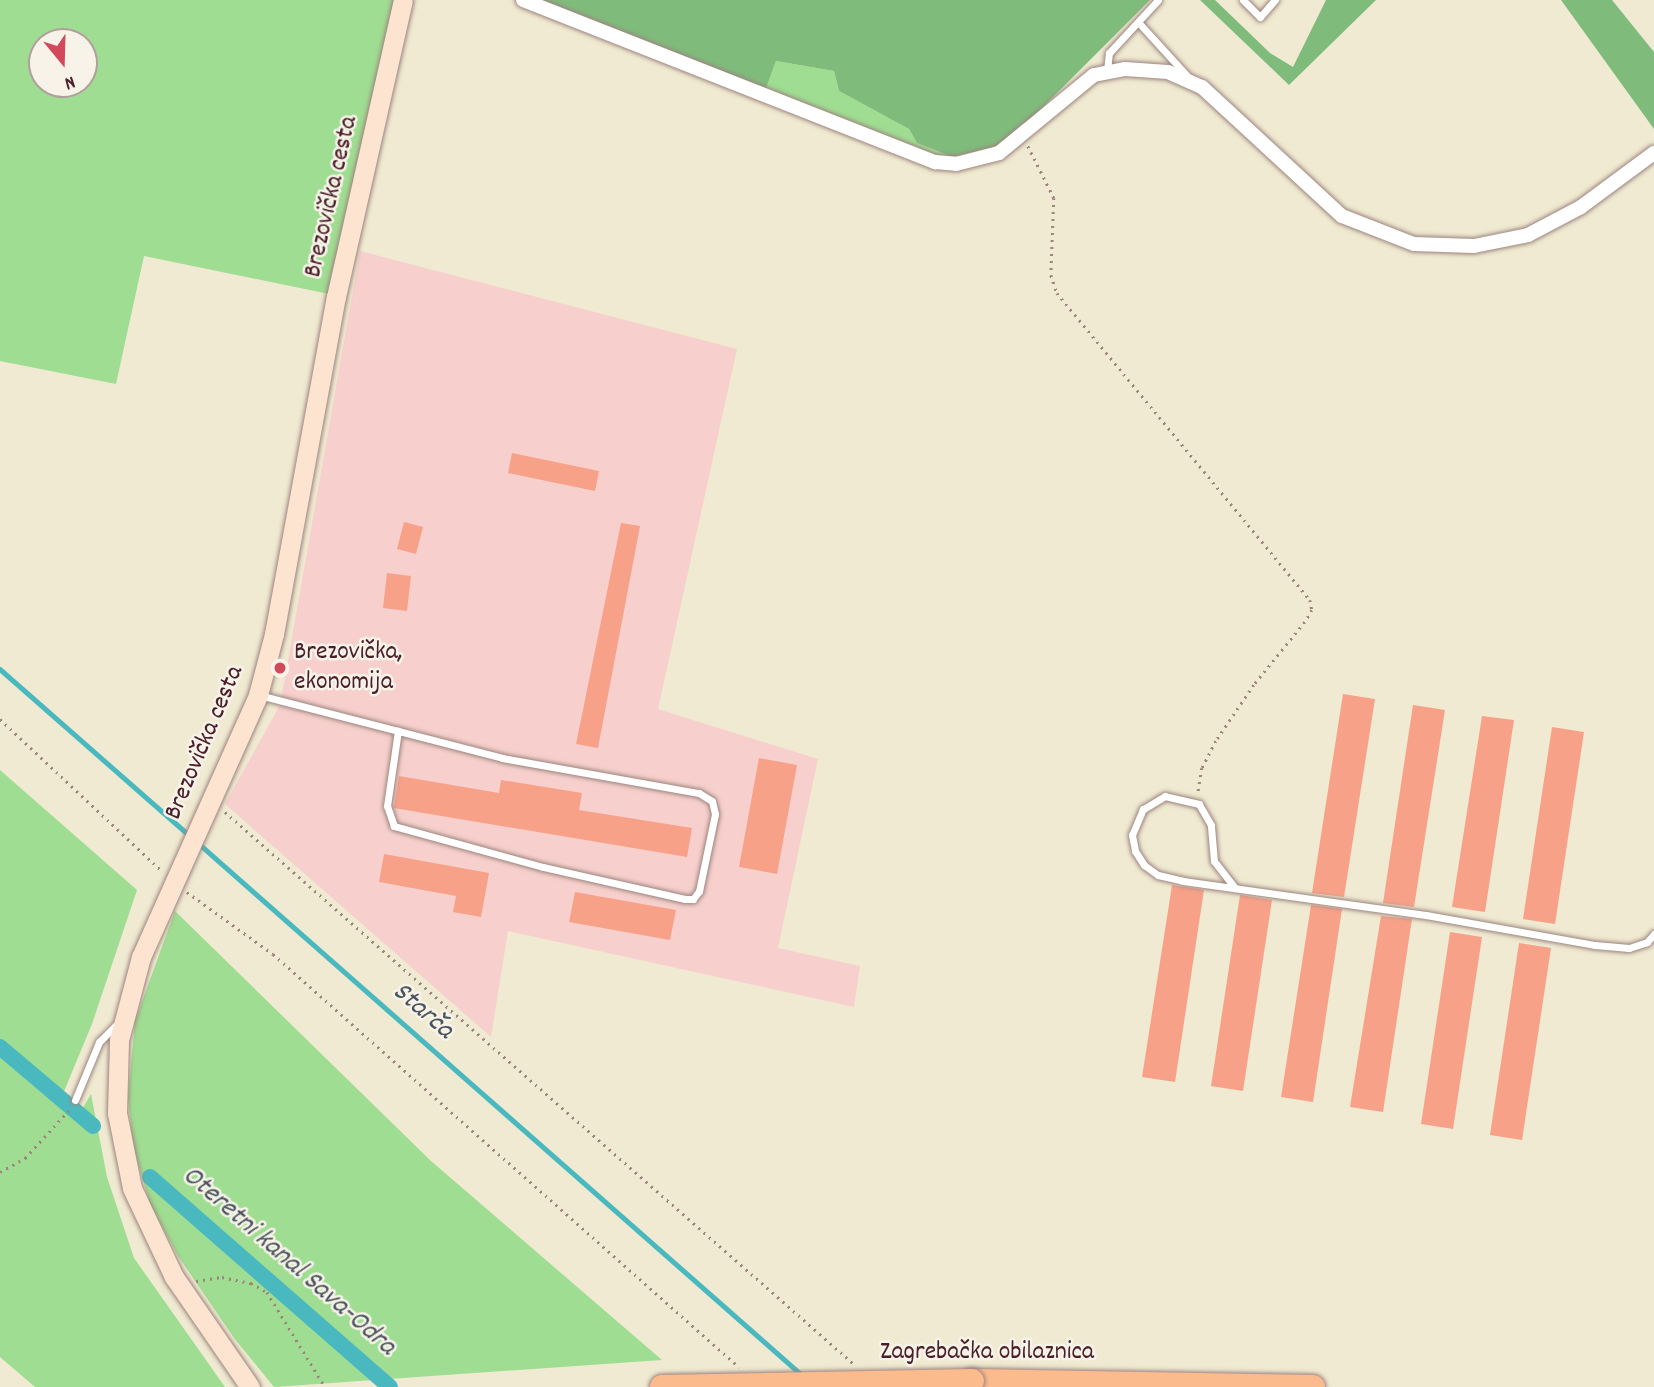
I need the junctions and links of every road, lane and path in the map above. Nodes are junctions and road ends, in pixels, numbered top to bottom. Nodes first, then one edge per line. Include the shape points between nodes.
1 (403, 0) edge
2 (523, 0) edge
3 (1158, 0) edge
4 (1243, 0) edge
5 (1275, 0) edge
6 (1138, 22) junction
7 (1107, 71) junction
8 (1189, 79) junction
9 (1023, 136) junction
10 (1654, 153) edge
11 (258, 695) junction
12 (0, 719) edge
13 (398, 731) junction
14 (1199, 804) junction
15 (209, 807) junction
16 (177, 875) junction
17 (1235, 888) junction
18 (1654, 934) edge
19 (123, 1020) junction
20 (75, 1100) joint
21 (0, 1172) edge
22 (180, 1286) junction
23 (741, 1369) dead end
24 (861, 1371) dead end
25 (250, 1387) edge
26 (325, 1387) edge
27 (662, 1387) edge
28 (1313, 1387) edge

1 - 11 main road, Brezovička cesta via 336,297 274,634
2 - 9 street via 935,162 981,159
3 - 6 lane
4 - 5 lane via 1260,17
6 - 7 lane via 1109,53
6 - 8 lane
7 - 8 street via 1146,68
7 - 9 street via 1080,83
8 - 10 street via 1342,216 1414,244 1474,246 1528,235 1581,207
9 - 14 path via 1054,198 1051,275 1057,293 1310,600 1312,610 1305,622 1254,685 1202,768
11 - 13 lane
11 - 15 main road, Brezovička cesta
12 - 16 path
13 - 13 lane via 502,758 699,793 712,802 715,814 699,891 693,899 685,899 543,867 394,826 387,806
14 - 17 lane via 1212,825 1214,861
14 - 17 lane via 1165,796 1152,802 1136,820 1135,851 1158,876
15 - 16 main road, Brezovička cesta
15 - 24 path via 836,1343
16 - 19 main road, Brezovička cesta via 141,957
16 - 23 path via 273,954
17 - 18 lane via 1595,945 1629,948 1647,942
19 - 20 lane via 99,1042
19 - 22 main road, Brezovička cesta via 116,1092 122,1150 148,1227
20 - 21 path via 25,1158
22 - 25 main road, Brezovička cesta
22 - 26 path via 222,1277 267,1292
27 - 28 highway, Zagrebačka obilaznica, bridge via 972,1381

